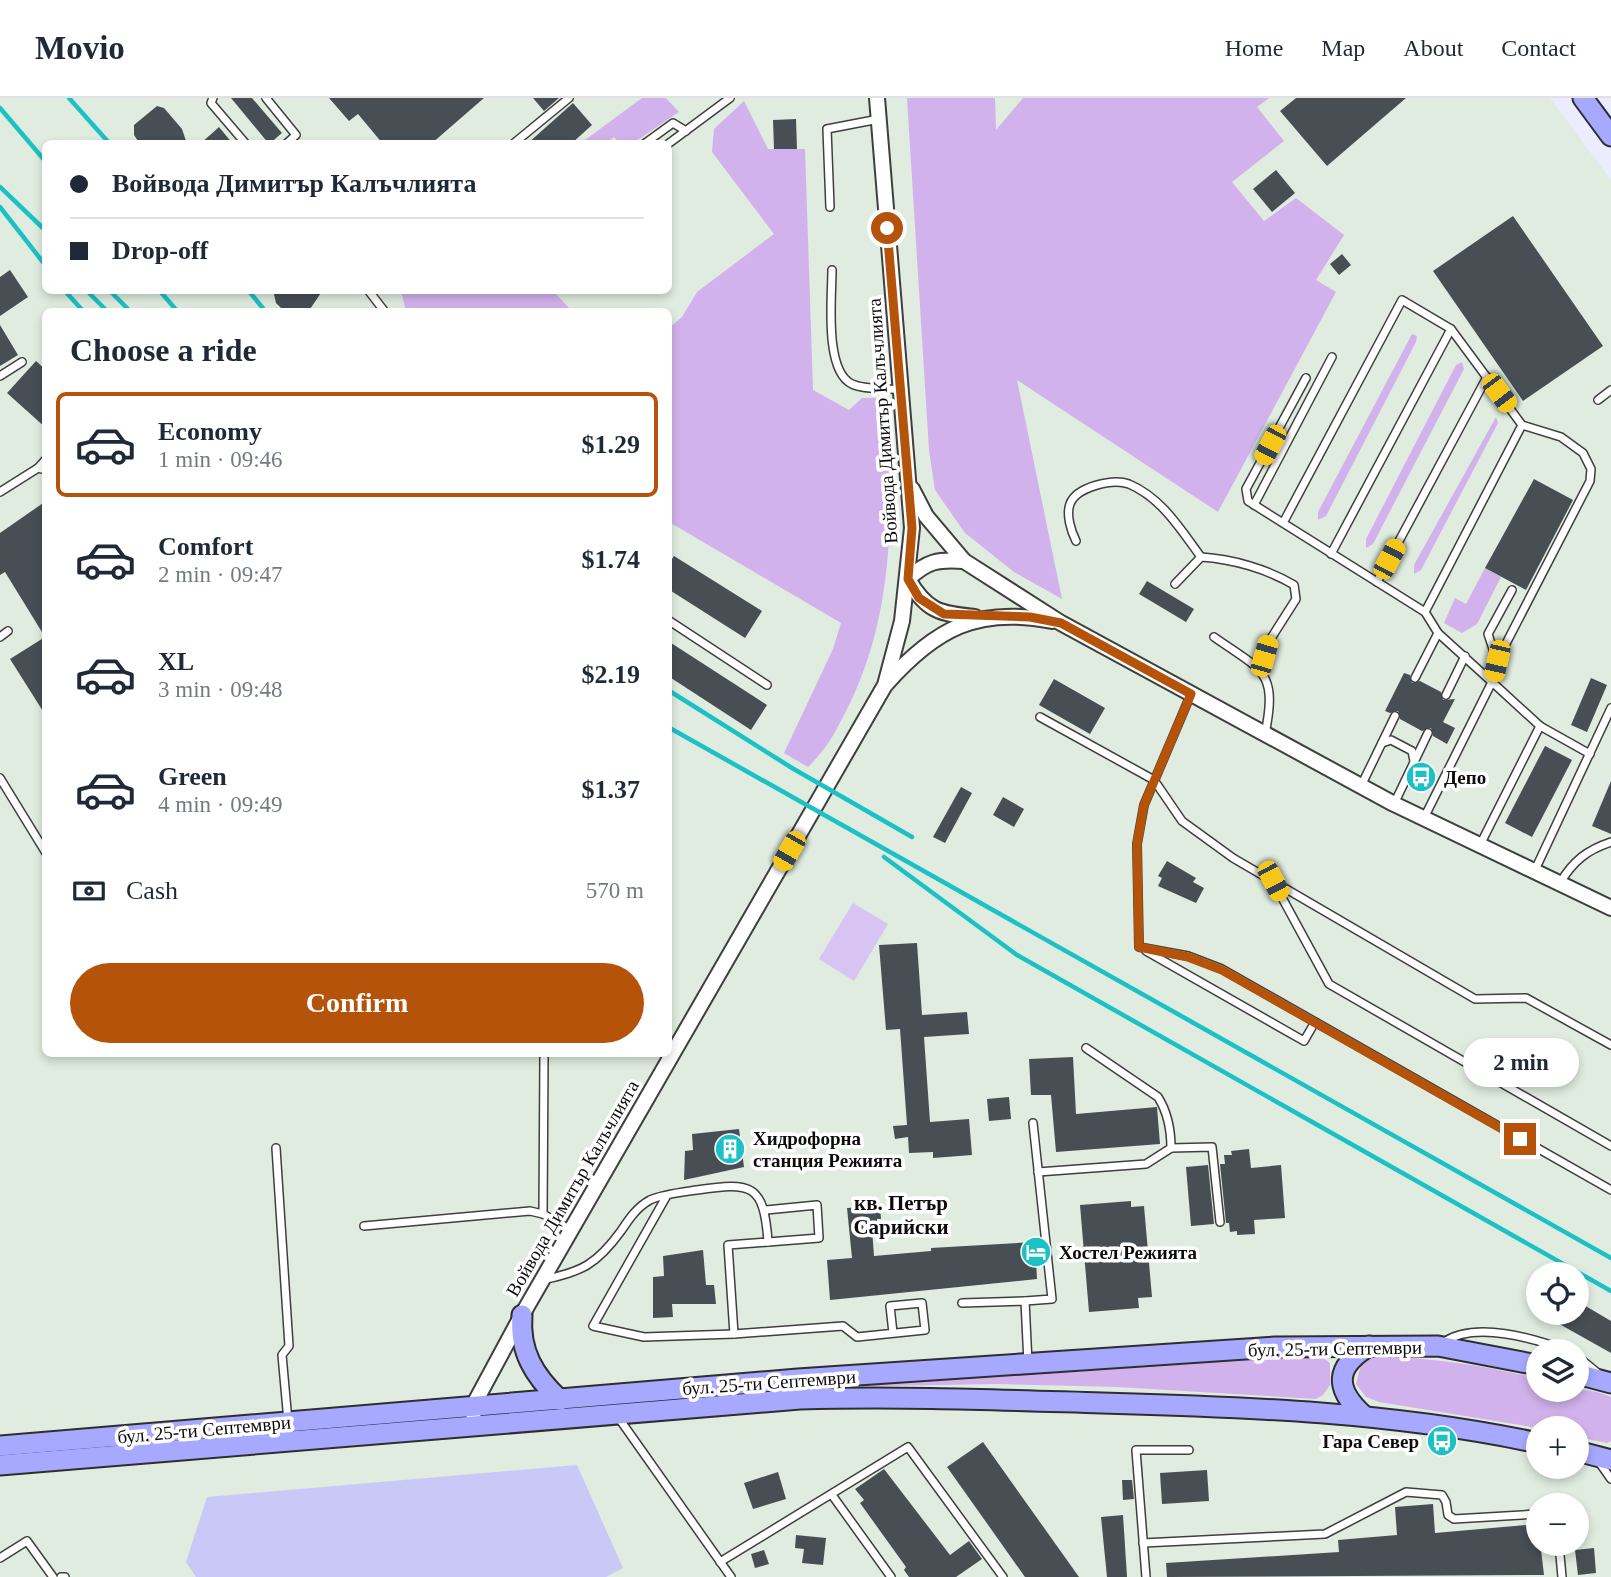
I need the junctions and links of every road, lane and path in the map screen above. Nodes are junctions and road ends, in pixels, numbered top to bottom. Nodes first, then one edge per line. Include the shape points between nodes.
1 (266, 98) edge
2 (569, 98) edge
3 (730, 98) edge
4 (877, 98) edge
5 (1583, 98) edge
6 (211, 100) edge
7 (878, 119) junction
8 (686, 131) junction
9 (296, 135) junction
10 (1611, 136) edge
11 (243, 140) edge
12 (290, 140) edge
13 (298, 140) edge
14 (518, 140) edge
15 (650, 140) edge
16 (672, 141) edge
17 (830, 207) dead end
18 (832, 270) dead end
19 (371, 294) edge
20 (382, 308) edge
21 (1451, 329) junction
22 (1332, 357) dead end
23 (22, 362) dead end
24 (0, 376) edge
25 (1487, 377) junction
26 (1306, 378) dead end
27 (901, 390) junction
28 (1611, 390) edge
29 (1598, 400) dead end
30 (1522, 425) junction
31 (42, 469) edge
32 (908, 481) junction
33 (0, 492) edge
34 (1254, 505) junction
35 (1283, 523) junction
36 (1076, 541) dead end
37 (1331, 554) junction
38 (1201, 557) junction
39 (964, 561) junction
40 (908, 579) junction
41 (1377, 582) junction
42 (1175, 584) dead end
43 (1512, 590) dead end
44 (1425, 612) junction
45 (981, 618) junction
46 (1061, 623) junction
47 (672, 624) edge
48 (8, 631) dead end
49 (1438, 633) junction
50 (0, 636) edge
51 (1214, 637) dead end
52 (1465, 656) junction
53 (1497, 661) junction
54 (1260, 670) junction
55 (1415, 678) dead end
56 (1492, 682) junction
57 (767, 685) dead end
58 (885, 685) junction
59 (1191, 694) junction
60 (1446, 695) dead end
61 (1611, 708) edge
62 (1395, 716) dead end
63 (1040, 717) dead end
64 (1540, 726) junction
65 (1428, 733) dead end
66 (1265, 735) junction
67 (1382, 743) junction
68 (1590, 754) junction
69 (1414, 761) junction
70 (0, 778) edge
71 (1154, 780) junction
72 (1361, 786) junction
73 (1394, 804) junction
74 (1423, 818) junction
75 (1611, 842) edge
76 (1480, 845) junction
77 (42, 846) edge
78 (1534, 872) junction
79 (1273, 881) junction
80 (1559, 883) junction
81 (1611, 908) edge
82 (1139, 947) junction
83 (1315, 1022) junction
84 (1611, 1045) edge
85 (1086, 1048) dead end
86 (672, 1055) edge
87 (544, 1057) edge
88 (671, 1057) edge
89 (1033, 1123) dead end
90 (1611, 1146) edge
91 (276, 1148) dead end
92 (1171, 1148) junction
93 (1038, 1172) junction
94 (1611, 1190) edge
95 (666, 1197) junction
96 (766, 1210) junction
97 (543, 1214) junction
98 (1220, 1222) dead end
99 (364, 1226) dead end
100 (571, 1230) junction
101 (768, 1242) junction
102 (542, 1280) junction
103 (1025, 1301) junction
104 (962, 1303) dead end
105 (522, 1315) junction
106 (893, 1333) junction
107 (734, 1334) junction
108 (1526, 1341) edge
109 (1369, 1346) junction
110 (1438, 1346) junction
111 (1526, 1363) edge
112 (1028, 1364) junction
113 (1589, 1366) edge
114 (1589, 1377) edge
115 (1611, 1383) edge
116 (604, 1396) junction
117 (559, 1400) junction
118 (473, 1405) junction
119 (616, 1415) junction
120 (1363, 1415) junction
121 (288, 1422) junction
122 (474, 1427) junction
123 (1526, 1441) edge
124 (0, 1446) edge
125 (1189, 1450) dead end
126 (1598, 1455) edge
127 (0, 1465) edge
128 (1611, 1479) edge
129 (832, 1495) junction
130 (1526, 1515) edge
131 (1143, 1543) junction
132 (1560, 1556) edge
133 (0, 1558) edge
134 (720, 1562) junction
135 (54, 1577) edge
136 (731, 1577) edge
137 (891, 1577) edge
138 (1003, 1577) edge
139 (1146, 1577) edge
140 (1562, 1577) edge

1 - 9 lane
2 - 14 lane
3 - 8 lane
4 - 7 street, Войвода Димитър Калъчлията
5 - 10 main road
6 - 11 lane
7 - 17 lane via 827,128
7 - 27 street, Войвода Димитър Калъчлията
8 - 15 lane via 673,123
8 - 16 lane
9 - 12 lane
9 - 13 lane
18 - 27 lane via 832,346 838,373 852,384
19 - 20 lane
21 - 25 lane
21 - 35 lane via 1402,300
21 - 37 lane
22 - 34 lane
23 - 24 lane
25 - 30 lane
25 - 41 lane
26 - 34 lane via 1246,489 1245,495
27 - 32 street, Войвода Димитър Калъчлията
28 - 29 lane
30 - 44 lane
30 - 53 lane via 1573,443 1587,459 1590,481
31 - 33 lane
32 - 39 street via 926,516
32 - 40 street, Войвода Димитър Калъчлията via 912,528
34 - 35 lane
35 - 37 lane
36 - 38 lane via 1070,530 1070,505 1076,495 1100,484 1126,483 1166,510
37 - 41 lane
38 - 42 lane
38 - 54 lane via 1222,558 1294,585 1296,599 1268,643
39 - 40 street via 925,563
39 - 46 street
40 - 45 street via 919,598 944,614
40 - 58 street, Войвода Димитър Калъчлията
41 - 44 lane
43 - 53 lane via 1488,634
44 - 49 lane
45 - 46 street via 1030,617
45 - 58 street via 954,626 928,643
46 - 59 street
47 - 57 lane
48 - 50 lane
49 - 52 lane
49 - 55 lane
51 - 54 lane
52 - 56 lane
52 - 60 lane
53 - 56 lane
54 - 66 lane via 1271,690
56 - 64 lane
56 - 74 lane
58 - 86 street, Войвода Димитър Калъчлията
59 - 66 street
59 - 71 lane
61 - 68 lane
62 - 67 lane
63 - 71 lane
64 - 68 lane
64 - 76 lane
65 - 69 lane
66 - 72 street
67 - 69 lane via 1391,740 1412,751
67 - 72 lane
68 - 78 lane
69 - 73 lane
70 - 77 lane
71 - 79 lane via 1182,821
71 - 82 lane via 1137,844
72 - 73 street
73 - 74 street
74 - 76 street
75 - 80 lane via 1589,850
76 - 78 street
78 - 80 street
79 - 84 lane via 1475,999 1526,998
79 - 90 lane via 1329,984
80 - 81 street
82 - 83 lane via 1222,970
82 - 83 lane via 1304,1041
83 - 94 lane
85 - 92 lane via 1158,1097 1165,1108
87 - 97 lane
88 - 100 street, Войвода Димитър Калъчлията
89 - 93 lane
91 - 121 lane via 289,1346 282,1355
92 - 93 lane via 1146,1164
92 - 98 lane via 1212,1147
93 - 103 lane via 1052,1299
95 - 96 lane via 737,1184 753,1191
95 - 102 lane via 651,1200 631,1216 602,1255 584,1269
95 - 107 lane via 593,1326 644,1337
96 - 101 lane
96 - 101 lane via 817,1205 819,1238
97 - 99 lane via 530,1211
97 - 100 lane
100 - 102 street, Войвода Димитър Калъчлията
101 - 107 lane via 728,1245
102 - 105 street, Войвода Димитър Калъчлията
103 - 104 lane
103 - 112 lane
105 - 117 main road via 525,1353 539,1381
105 - 118 street, Войвода Димитър Калъчлията
106 - 106 lane via 925,1330 922,1303 890,1306
106 - 107 lane via 856,1337 843,1326
108 - 110 lane via 1479,1330
109 - 110 main road, бул. 25-ти Септември
109 - 112 main road, бул. 25-ти Септември via 1275,1347
109 - 120 main road via 1352,1356 1342,1381 1344,1393
110 - 111 main road, бул. 25-ти Септември
112 - 116 main road, бул. 25-ти Септември
113 - 115 lane
114 - 115 main road
116 - 117 main road, бул. 25-ти Септември
116 - 119 lane
117 - 118 main road, бул. 25-ти Септември
118 - 121 main road, бул. 25-ти Септември
118 - 122 street
119 - 120 main road, бул. 25-ти Септември via 880,1397 1275,1407
119 - 122 main road, бул. 25-ти Септември
119 - 134 lane
120 - 123 main road, бул. 25-ти Септември
121 - 124 main road, бул. 25-ти Септември
122 - 127 main road, бул. 25-ти Септември
125 - 131 lane via 1136,1450
126 - 128 lane
129 - 134 lane
129 - 137 lane
129 - 138 lane via 908,1447
130 - 131 lane via 1454,1519 1441,1495 1406,1492 1325,1535
131 - 139 lane
132 - 140 lane
133 - 135 lane via 27,1541
134 - 136 lane

